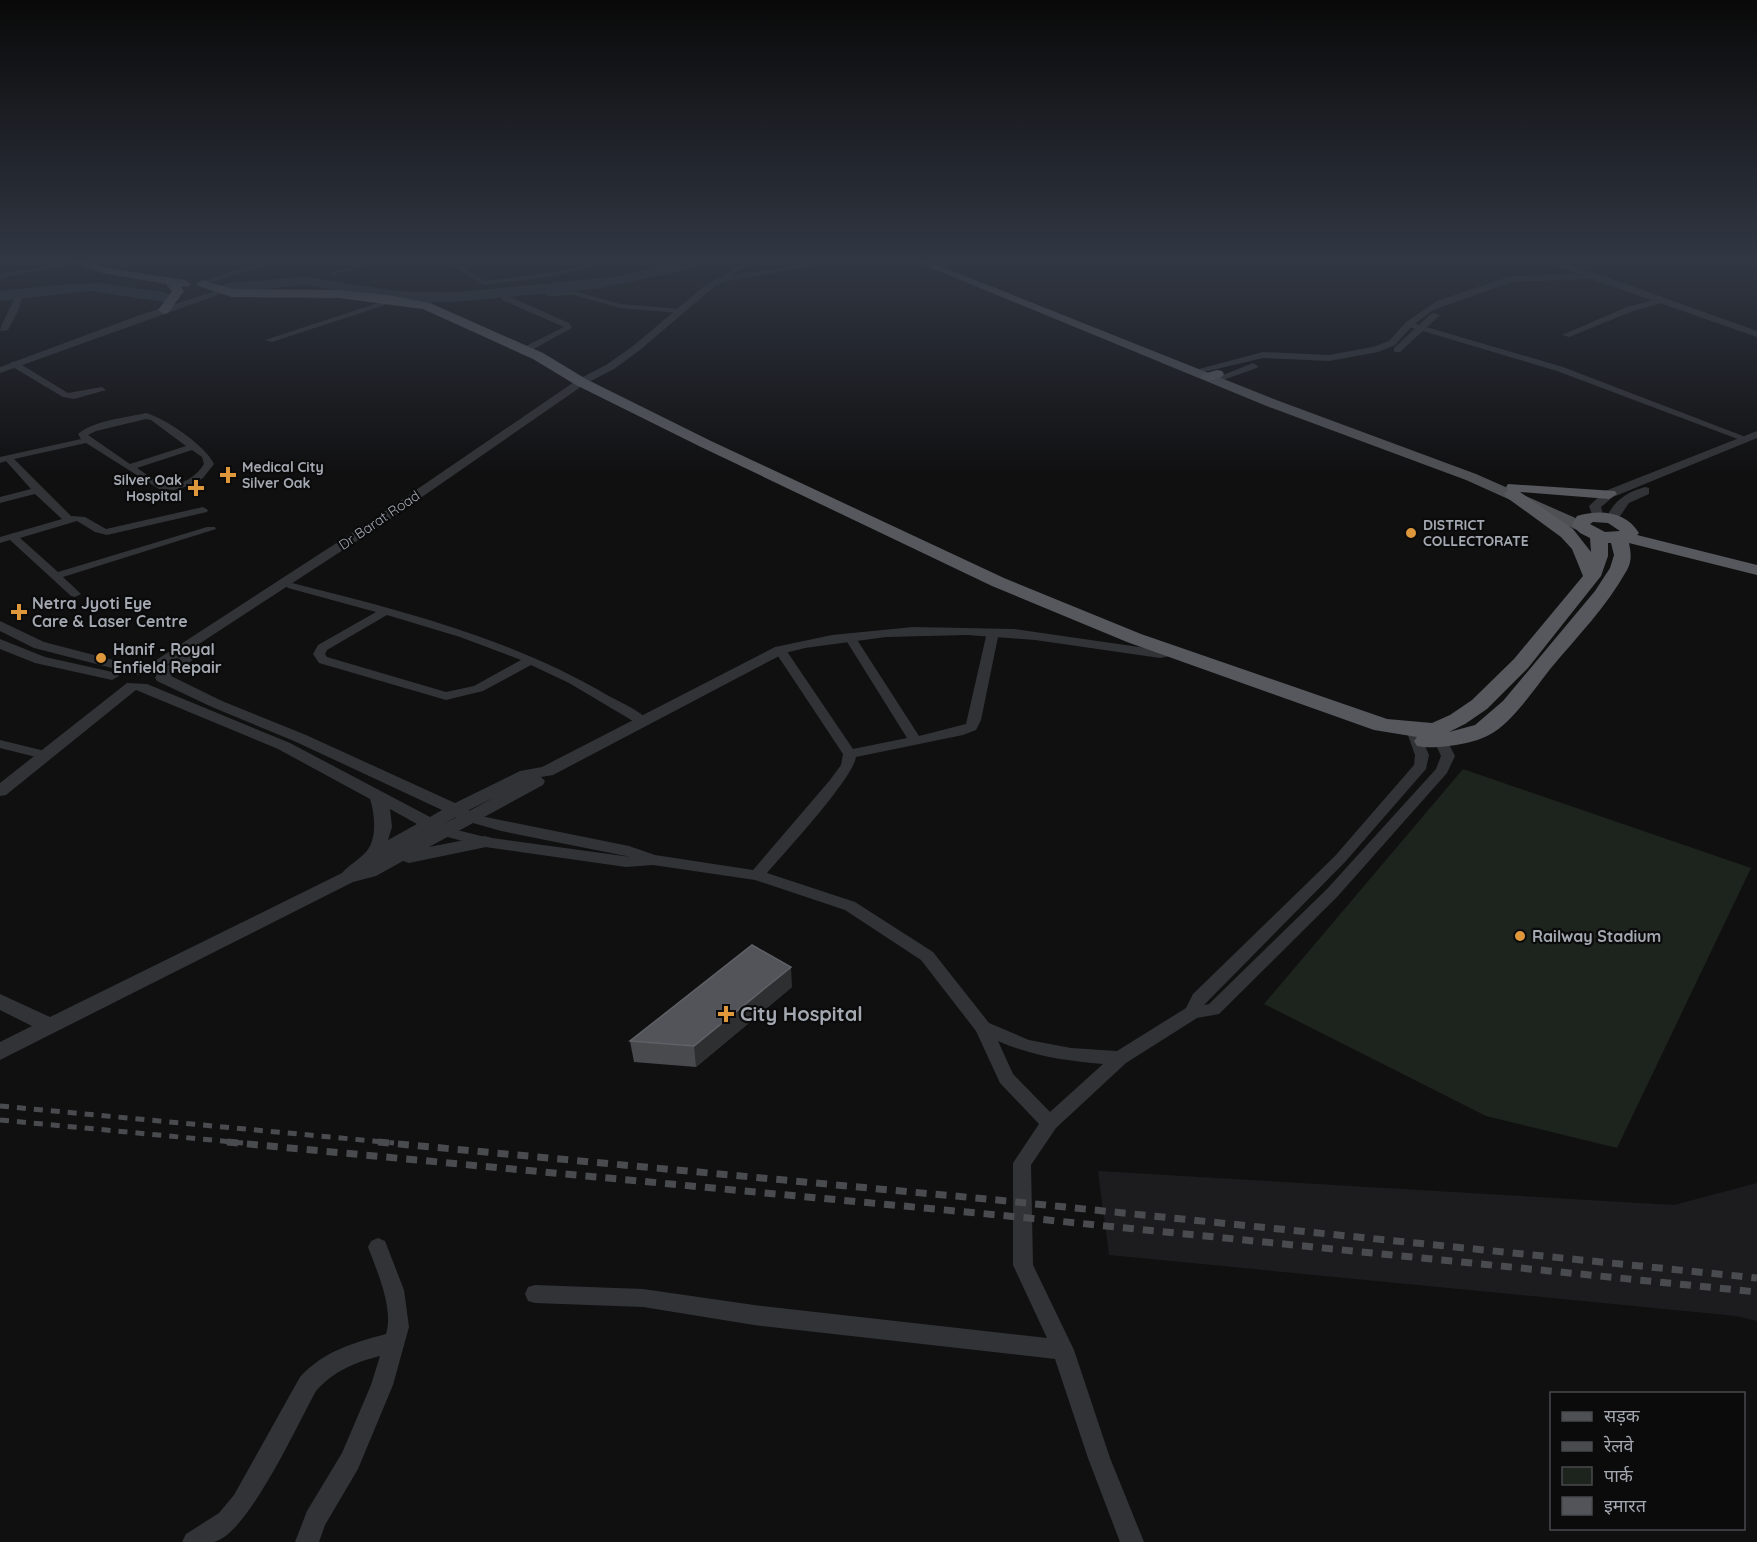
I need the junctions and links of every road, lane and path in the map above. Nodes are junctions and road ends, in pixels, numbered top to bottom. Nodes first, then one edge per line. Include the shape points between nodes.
1 (110, 330) edge
2 (298, 330) edge
3 (468, 330) edge
4 (482, 330) edge
5 (564, 330) edge
6 (658, 330) edge
7 (1099, 330) edge
8 (1105, 330) edge
9 (1404, 330) edge
10 (1421, 330) edge
11 (1430, 330) edge
12 (1578, 330) edge
13 (1566, 335) dead end
14 (269, 340) dead end
15 (525, 350) junction
16 (544, 362) junction
17 (14, 364) junction
18 (0, 370) edge
19 (1213, 374) junction
20 (585, 384) junction
21 (102, 390) dead end
22 (1751, 436) edge
23 (87, 440) junction
24 (195, 446) junction
25 (1757, 446) edge
26 (4, 459) edge
27 (129, 467) junction
28 (37, 490) junction
29 (1513, 491) junction
30 (1609, 494) junction
31 (0, 500) edge
32 (203, 510) dead end
33 (69, 520) junction
34 (1607, 527) junction
35 (211, 529) dead end
36 (13, 537) junction
37 (0, 540) edge
38 (1757, 570) edge
39 (56, 576) junction
40 (1592, 576) junction
41 (292, 586) junction
42 (75, 594) dead end
43 (385, 611) junction
44 (0, 625) edge
45 (993, 632) junction
46 (850, 637) junction
47 (0, 643) edge
48 (780, 650) junction
49 (1167, 653) junction
50 (528, 661) junction
51 (145, 678) junction
52 (643, 721) junction
53 (1438, 735) junction
54 (1414, 736) junction
55 (914, 740) junction
56 (0, 744) edge
57 (850, 754) junction
58 (44, 755) junction
59 (0, 791) edge
60 (377, 795) junction
61 (463, 814) junction
62 (438, 828) junction
63 (485, 842) junction
64 (380, 859) junction
65 (653, 860) junction
66 (757, 875) junction
67 (0, 1001) edge
68 (1193, 1012) junction
69 (51, 1026) junction
70 (983, 1028) junction
71 (0, 1052) edge
72 (1120, 1058) junction
73 (1050, 1123) junction
74 (378, 1247) dead end
75 (534, 1294) dead end
76 (394, 1342) junction
77 (1063, 1350) junction
78 (194, 1542) edge
79 (307, 1542) edge
80 (1132, 1542) edge

1 - 17 street
2 - 14 street
3 - 16 highway
4 - 15 highway
5 - 15 street
6 - 20 street, Dr Barat Road via 604,375
7 - 19 main road
8 - 19 main road
9 - 19 street via 1392,343 1375,350 1329,358 1263,355
10 - 19 street via 1391,352 1335,362 1278,359
11 - 22 street via 1560,369
12 - 13 street
15 - 16 highway
16 - 20 highway
17 - 18 street
17 - 21 street via 66,395
19 - 29 main road
20 - 41 street, Dr Barat Road
20 - 49 highway via 987,577
20 - 51 street, Dr Barat Road
22 - 30 street
23 - 24 street via 85,432 146,416 154,417
23 - 26 street
23 - 27 street
24 - 27 street
24 - 27 street via 209,464 204,474 172,488 159,486
25 - 34 street via 1628,498
26 - 28 street
28 - 31 street
28 - 33 street
29 - 30 highway
29 - 34 main road
29 - 40 highway via 1567,533 1580,547
30 - 34 street via 1595,506
32 - 33 street via 107,532 83,518
33 - 36 street
34 - 38 highway
34 - 40 highway
34 - 53 highway via 1623,555 1608,585 1510,705 1483,730 1468,736
35 - 39 street
36 - 37 street
36 - 39 street
39 - 42 street
40 - 53 highway via 1482,704
41 - 43 street
41 - 51 street, Dr Barat Road
43 - 50 street via 492,645
43 - 50 street via 322,648 319,654 323,660 446,696 475,690
44 - 51 street via 39,645
45 - 46 street
45 - 49 street
45 - 55 street via 971,727
46 - 48 street
46 - 55 street
47 - 51 street via 53,663
48 - 52 street
48 - 57 street
49 - 54 highway via 1193,669 1342,723 1381,736
50 - 52 street via 562,675
51 - 58 street, Dr Barat Road
51 - 60 street
51 - 61 street via 300,738
52 - 61 street via 547,771 536,782
53 - 54 highway
53 - 68 street via 1448,756 1442,770 1340,885 1223,1002 1213,1010
54 - 68 street via 1422,755 1421,766 1340,859 1199,998
55 - 57 street
56 - 58 street
57 - 66 street via 848,765 835,783
58 - 59 street, Dr Barat Road
60 - 62 street
60 - 64 street via 384,817
61 - 62 street
61 - 65 street via 501,826 629,851
62 - 63 street
62 - 64 street
63 - 64 street
63 - 65 street via 626,862
64 - 69 street via 370,872 348,877
65 - 66 street
66 - 70 street via 850,906 927,956
67 - 69 street
68 - 72 street
69 - 71 street
70 - 72 street via 1026,1046 1071,1055
70 - 73 street via 1006,1078
72 - 73 street
73 - 77 street via 1022,1162 1023,1265
74 - 76 street via 394,1290 399,1327
75 - 77 street via 643,1298 754,1315
76 - 78 street via 338,1358 320,1369 242,1503 227,1521
76 - 79 street via 382,1385 350,1461 315,1519
77 - 80 street

